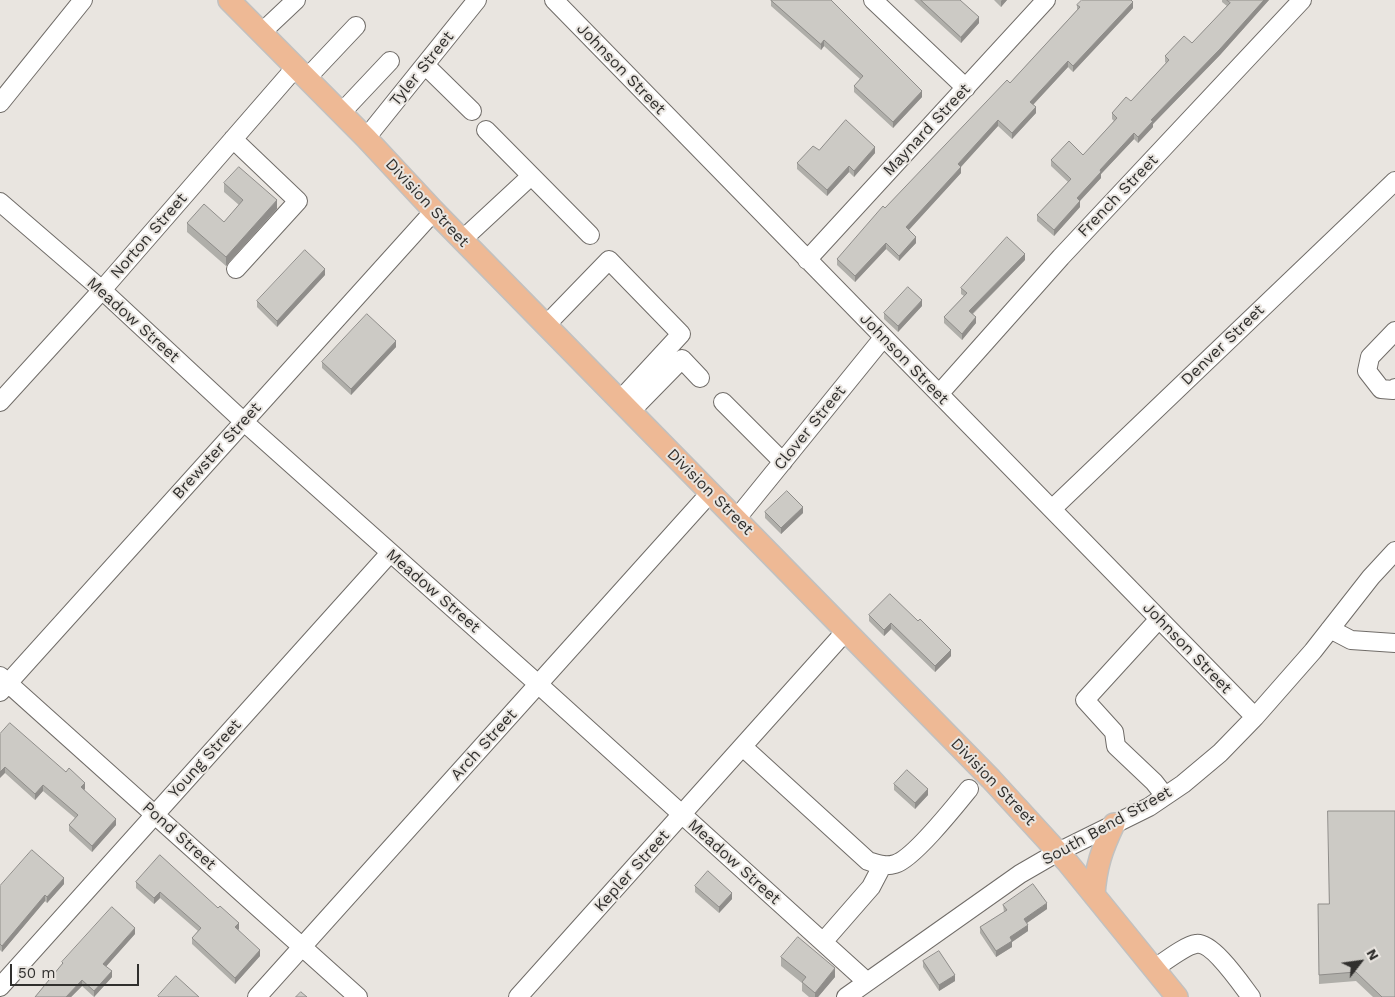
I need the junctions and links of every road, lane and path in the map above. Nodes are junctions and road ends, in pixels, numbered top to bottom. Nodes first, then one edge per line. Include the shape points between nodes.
1 (83, 0) edge
2 (229, 0) edge
3 (296, 0) edge
4 (477, 0) edge
5 (554, 0) edge
6 (873, 0) edge
7 (1046, 0) edge
8 (1302, 0) edge
9 (356, 26) dead end
10 (261, 33) junction
11 (390, 61) dead end
12 (425, 65) junction
13 (301, 74) junction
14 (966, 88) junction
15 (0, 103) edge
16 (472, 112) dead end
17 (341, 114) junction
18 (486, 130) dead end
19 (366, 138) junction
20 (233, 139) junction
21 (531, 176) junction
22 (1395, 181) edge
23 (0, 202) edge
24 (434, 211) junction
25 (590, 235) dead end
26 (462, 240) junction
27 (807, 260) junction
28 (236, 269) dead end
29 (102, 290) junction
30 (546, 325) junction
31 (1395, 331) edge
32 (883, 338) junction
33 (700, 378) dead end
34 (1395, 388) edge
35 (939, 394) junction
36 (0, 402) edge
37 (723, 402) dead end
38 (625, 406) junction
39 (244, 421) junction
40 (783, 462) junction
41 (710, 493) junction
42 (1052, 510) junction
43 (737, 518) junction
44 (1395, 551) edge
45 (390, 553) junction
46 (1159, 619) junction
47 (1330, 629) junction
48 (845, 632) junction
49 (1395, 643) edge
50 (3, 683) edge
51 (538, 684) junction
52 (1255, 717) junction
53 (743, 747) junction
54 (969, 789) dead end
55 (1165, 796) junction
56 (155, 815) junction
57 (682, 815) junction
58 (1114, 824) junction
59 (1058, 852) junction
60 (882, 866) junction
61 (1094, 895) junction
62 (823, 942) junction
63 (302, 946) junction
64 (1155, 968) junction
65 (866, 981) junction
66 (0, 987) edge
67 (257, 997) edge
68 (358, 997) edge
69 (518, 997) edge
70 (846, 997) edge
71 (1178, 997) edge
72 (1251, 997) edge

1 - 15 street
2 - 10 main road, Division Street
3 - 10 street
4 - 12 street, Tyler Street
5 - 27 street, Johnson Street
6 - 14 street
7 - 14 street, Maynard Street
8 - 35 street, French Street via 1060,256
9 - 13 street, Norton Street
10 - 13 main road, Division Street
11 - 17 street
12 - 16 street
12 - 19 street, Tyler Street
13 - 17 main road, Division Street
13 - 20 street, Norton Street
14 - 27 street, Maynard Street
17 - 19 main road, Division Street
18 - 21 street
19 - 24 main road, Division Street
20 - 28 street via 298,201
20 - 29 street, Norton Street
21 - 25 street
21 - 26 street
22 - 42 street, Denver Street
23 - 29 street, Meadow Street
24 - 26 main road, Division Street
24 - 39 street, Brewster Street
26 - 30 main road, Division Street
27 - 32 street, Johnson Street
29 - 36 street, Norton Street
29 - 39 street, Meadow Street
30 - 38 main road, Division Street
30 - 38 street via 609,260 681,334
31 - 34 street via 1370,357 1367,371 1381,389
32 - 35 street, Johnson Street
32 - 40 street, Clover Street
33 - 38 street via 682,359
35 - 42 street, Johnson Street
37 - 40 street
38 - 41 main road, Division Street
39 - 45 street, Meadow Street
39 - 50 street, Brewster Street
40 - 43 street, Clover Street
41 - 43 main road, Division Street
41 - 51 street, Arch Street
42 - 46 street, Johnson Street
43 - 48 main road, Division Street
44 - 47 street, South Bend Street
45 - 51 street, Meadow Street
45 - 56 street, Young Street
46 - 52 street, Johnson Street
46 - 55 street via 1085,700 1114,732 1116,746
47 - 49 street via 1351,640
47 - 52 street, South Bend Street
48 - 53 street, Kepler Street
48 - 59 main road, Division Street via 991,779
50 - 56 street, Pond Street
51 - 57 street, Meadow Street
51 - 63 street, Arch Street
52 - 55 street, South Bend Street via 1220,753
53 - 57 street, Kepler Street
53 - 60 street via 868,861
54 - 60 street via 919,845 897,864
55 - 58 street, South Bend Street
56 - 63 street, Pond Street
56 - 66 street, Young Street
57 - 62 street, Meadow Street
57 - 69 street, Kepler Street
58 - 59 street, South Bend Street
58 - 61 main road via 1096,870
59 - 61 main road, Division Street
59 - 65 street, South Bend Street via 1012,879
60 - 62 street via 871,887
61 - 64 main road, Division Street
62 - 65 street, Meadow Street
63 - 67 street, Arch Street
63 - 68 street, Pond Street
64 - 71 main road, Division Street
64 - 72 street via 1194,944 1204,944
65 - 70 street, South Bend Street

